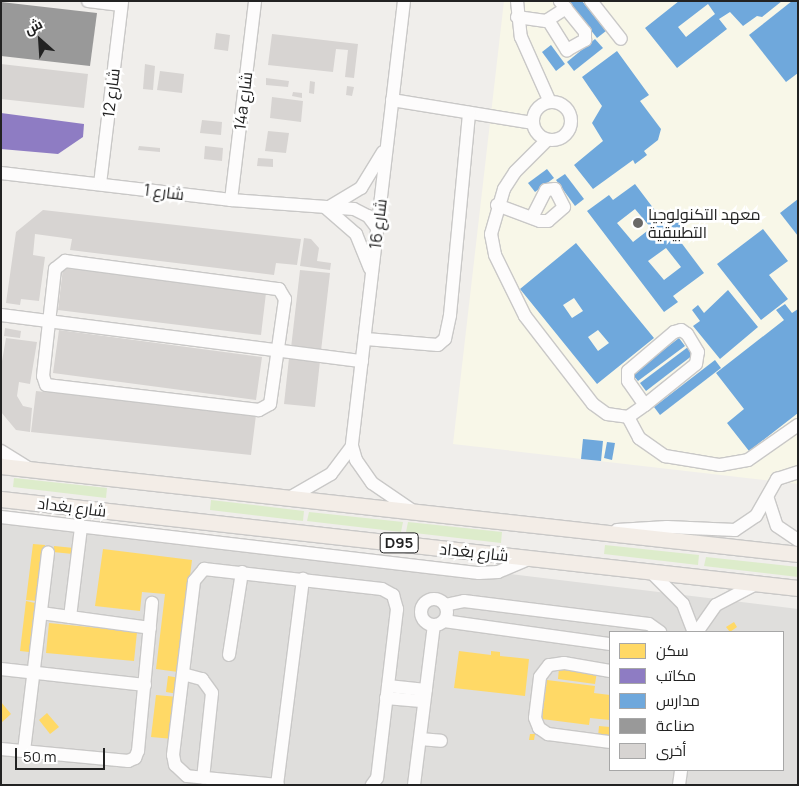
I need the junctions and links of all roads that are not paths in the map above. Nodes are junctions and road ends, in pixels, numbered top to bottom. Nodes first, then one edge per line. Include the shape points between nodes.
1 (88, 1) edge
2 (255, 1) edge
3 (404, 1) edge
4 (517, 1) edge
5 (591, 1) edge
6 (121, 3) edge
7 (563, 5) edge
8 (517, 17) junction
9 (548, 20) junction
10 (621, 39) dead end
11 (392, 100) junction
12 (550, 102) junction
13 (469, 113) junction
14 (532, 123) junction
15 (547, 140) junction
16 (387, 144) junction
17 (1, 173) edge
18 (100, 184) junction
19 (231, 200) junction
20 (497, 205) junction
21 (326, 208) junction
22 (532, 217) dead end
23 (377, 228) junction
24 (372, 276) junction
25 (1, 314) edge
26 (49, 321) junction
27 (366, 339) junction
28 (278, 350) junction
29 (362, 360) junction
30 (645, 405) junction
31 (628, 417) junction
32 (798, 425) edge
33 (352, 446) junction
34 (1, 451) edge
35 (1, 466) edge
36 (32, 470) junction
37 (798, 472) edge
38 (291, 497) junction
39 (1, 499) edge
40 (768, 499) junction
41 (414, 511) junction
42 (1, 518) edge
43 (81, 527) junction
44 (603, 533) junction
45 (798, 540) edge
46 (48, 552) dead end
47 (798, 554) edge
48 (531, 558) junction
49 (242, 572) junction
50 (651, 572) junction
51 (303, 579) junction
52 (758, 583) junction
53 (798, 588) edge
54 (152, 603) dead end
55 (445, 604) junction
56 (41, 613) junction
57 (70, 617) junction
58 (439, 623) junction
59 (150, 628) junction
60 (659, 631) edge
61 (696, 631) edge
62 (697, 631) edge
63 (609, 644) edge
64 (229, 655) dead end
65 (1, 669) edge
66 (609, 671) edge
67 (34, 672) junction
68 (183, 674) junction
69 (145, 685) junction
70 (387, 692) junction
71 (425, 696) junction
72 (420, 739) junction
73 (441, 742) dead end
74 (609, 742) edge
75 (1, 749) edge
76 (24, 751) junction
77 (680, 771) edge
78 (203, 778) junction
79 (278, 785) edge
80 (372, 785) edge
81 (414, 785) edge
82 (679, 785) edge

1 - 6 street
2 - 19 street, 14a شارع
3 - 11 street, شارع 16
4 - 8 street
5 - 10 street
6 - 18 street, شارع 12
7 - 9 street
7 - 9 street via 586,35 585,40 571,51 565,49
8 - 9 street
8 - 12 street via 527,57
11 - 13 street
11 - 16 street, شارع 16
12 - 14 street via 539,106
12 - 15 street via 565,107 571,122 563,137
13 - 14 street
13 - 27 street via 452,306 445,339 438,345
14 - 15 street via 540,137
15 - 20 street via 514,172
16 - 21 street via 360,188 345,200
16 - 23 street, شارع 16
17 - 18 street, شارع 1
18 - 19 street, شارع 1
19 - 21 street, شارع 1
20 - 22 street
20 - 31 street via 492,243 525,316 593,404 607,414
21 - 23 street, شارع 1 via 361,211
21 - 24 street via 356,234 366,252
23 - 24 street, شارع 16
24 - 27 street, شارع 16
25 - 26 street
26 - 28 street
26 - 28 street via 55,269 62,262 275,287 282,291 285,299
26 - 28 street via 43,379 52,387 263,409 272,400
27 - 29 street, شارع 16
28 - 29 street
29 - 33 street, شارع 16
30 - 30 street via 698,361 698,352 684,332 674,332 628,371 628,381
30 - 31 street
31 - 32 street via 639,438 665,456 720,465 748,460
33 - 38 street via 331,474
33 - 41 street via 356,460 372,482
34 - 36 street
35 - 36 main road, شارع بغداد / D95
36 - 38 main road, شارع بغداد / D95
37 - 40 street via 777,479
38 - 41 main road, شارع بغداد / D95
39 - 48 main road, شارع بغداد / D95
40 - 44 street via 752,521 734,530 659,527
40 - 45 street via 777,526
41 - 44 main road, شارع بغداد / D95
42 - 43 street
43 - 48 street via 479,573 498,572
43 - 57 street
44 - 47 main road, شارع بغداد / D95
46 - 56 street
48 - 50 main road, شارع بغداد / D95
49 - 51 street
49 - 64 street
49 - 68 street via 208,568 196,576
50 - 52 main road, شارع بغداد / D95
50 - 61 street via 682,604
51 - 70 street via 382,589 393,595 397,604
51 - 79 street
52 - 53 main road, شارع بغداد / D95
52 - 62 street via 716,605
54 - 59 street
55 - 58 street
55 - 58 street via 435,599 421,608 424,620
55 - 60 street via 464,601 649,624
56 - 57 street
56 - 67 street
57 - 59 street
58 - 63 street
58 - 71 street
59 - 69 street
65 - 67 street
66 - 74 street via 564,663 549,666 540,677 535,718 539,728 548,734
67 - 69 street
67 - 76 street
68 - 78 street via 202,679 212,693
68 - 78 street via 173,760 182,774
69 - 76 street via 138,751 132,760
70 - 71 street
70 - 80 street via 376,778
71 - 72 street
72 - 73 street
72 - 81 street
75 - 76 street
77 - 82 street
78 - 79 street

